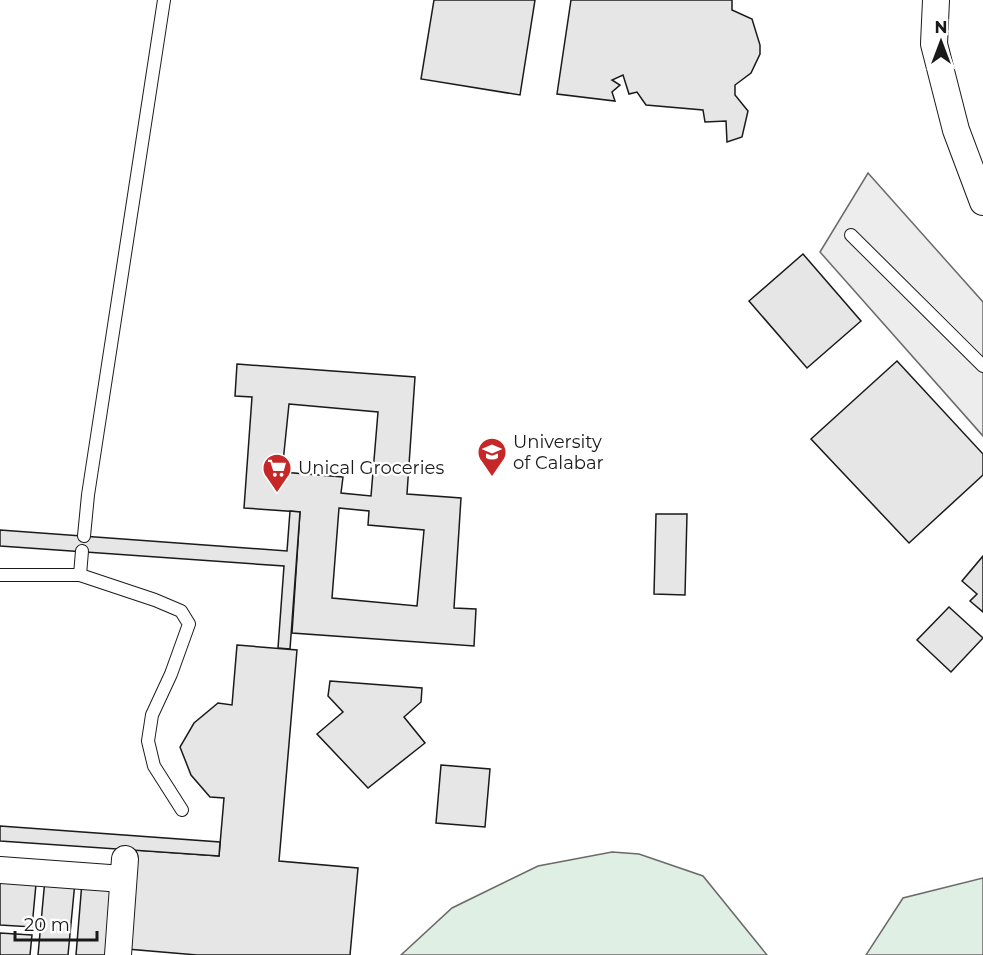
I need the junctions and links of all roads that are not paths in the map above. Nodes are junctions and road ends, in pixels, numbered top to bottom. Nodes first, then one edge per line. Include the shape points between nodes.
1 (164, 0) edge
2 (936, 0) edge
3 (983, 202) edge
4 (851, 236) dead end
5 (983, 366) edge
6 (84, 536) dead end
7 (82, 552) dead end
8 (0, 575) edge
9 (80, 575) junction
10 (182, 810) dead end
11 (0, 870) edge
12 (118, 955) edge

1 - 6 lane
2 - 3 street via 934,44 956,130
4 - 5 lane
7 - 9 lane
8 - 9 lane
9 - 10 lane via 181,611 189,624 152,715 148,741 154,766
11 - 12 street via 124,869

